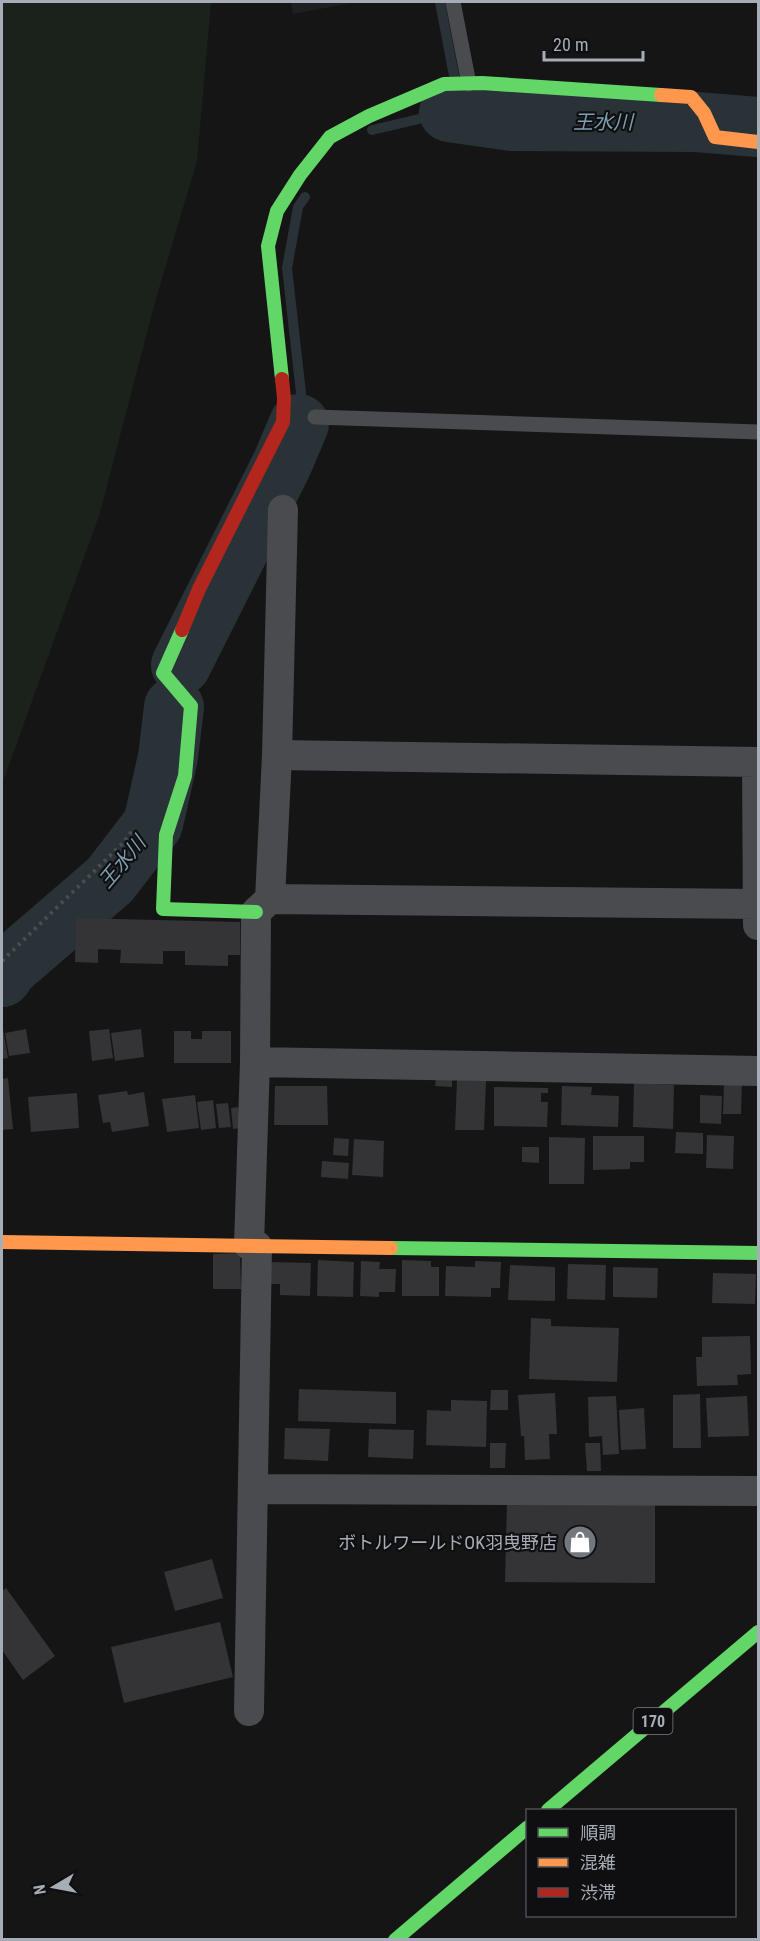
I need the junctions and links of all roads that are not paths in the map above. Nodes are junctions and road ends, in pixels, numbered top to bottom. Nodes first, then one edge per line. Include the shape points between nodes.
1 (453, 2) edge
2 (469, 84) junction
3 (759, 142) edge
4 (315, 417) dead end
5 (759, 432) edge
6 (283, 510) dead end
7 (278, 755) junction
8 (263, 906) junction
9 (758, 914) edge
10 (255, 1062) junction
11 (759, 1071) edge
12 (2, 1242) edge
13 (253, 1246) junction
14 (759, 1253) edge
15 (253, 1489) junction
16 (759, 1491) edge
17 (759, 1632) edge
18 (249, 1711) dead end
19 (549, 1809) edge
20 (526, 1829) edge
21 (395, 1940) edge

1 - 2 lane
2 - 3 main road via 691,97 715,137
2 - 8 main road via 444,84 330,137 277,212 268,246 284,398 283,422 199,589 163,673 191,706 185,776 166,835 163,909
4 - 5 lane
6 - 7 street
7 - 8 street
7 - 9 street via 757,762
8 - 9 street
8 - 10 street
10 - 11 street
10 - 13 street
12 - 13 main road
13 - 14 main road
13 - 15 street
15 - 16 street
15 - 18 street
17 - 19 main road, 170
20 - 21 main road

